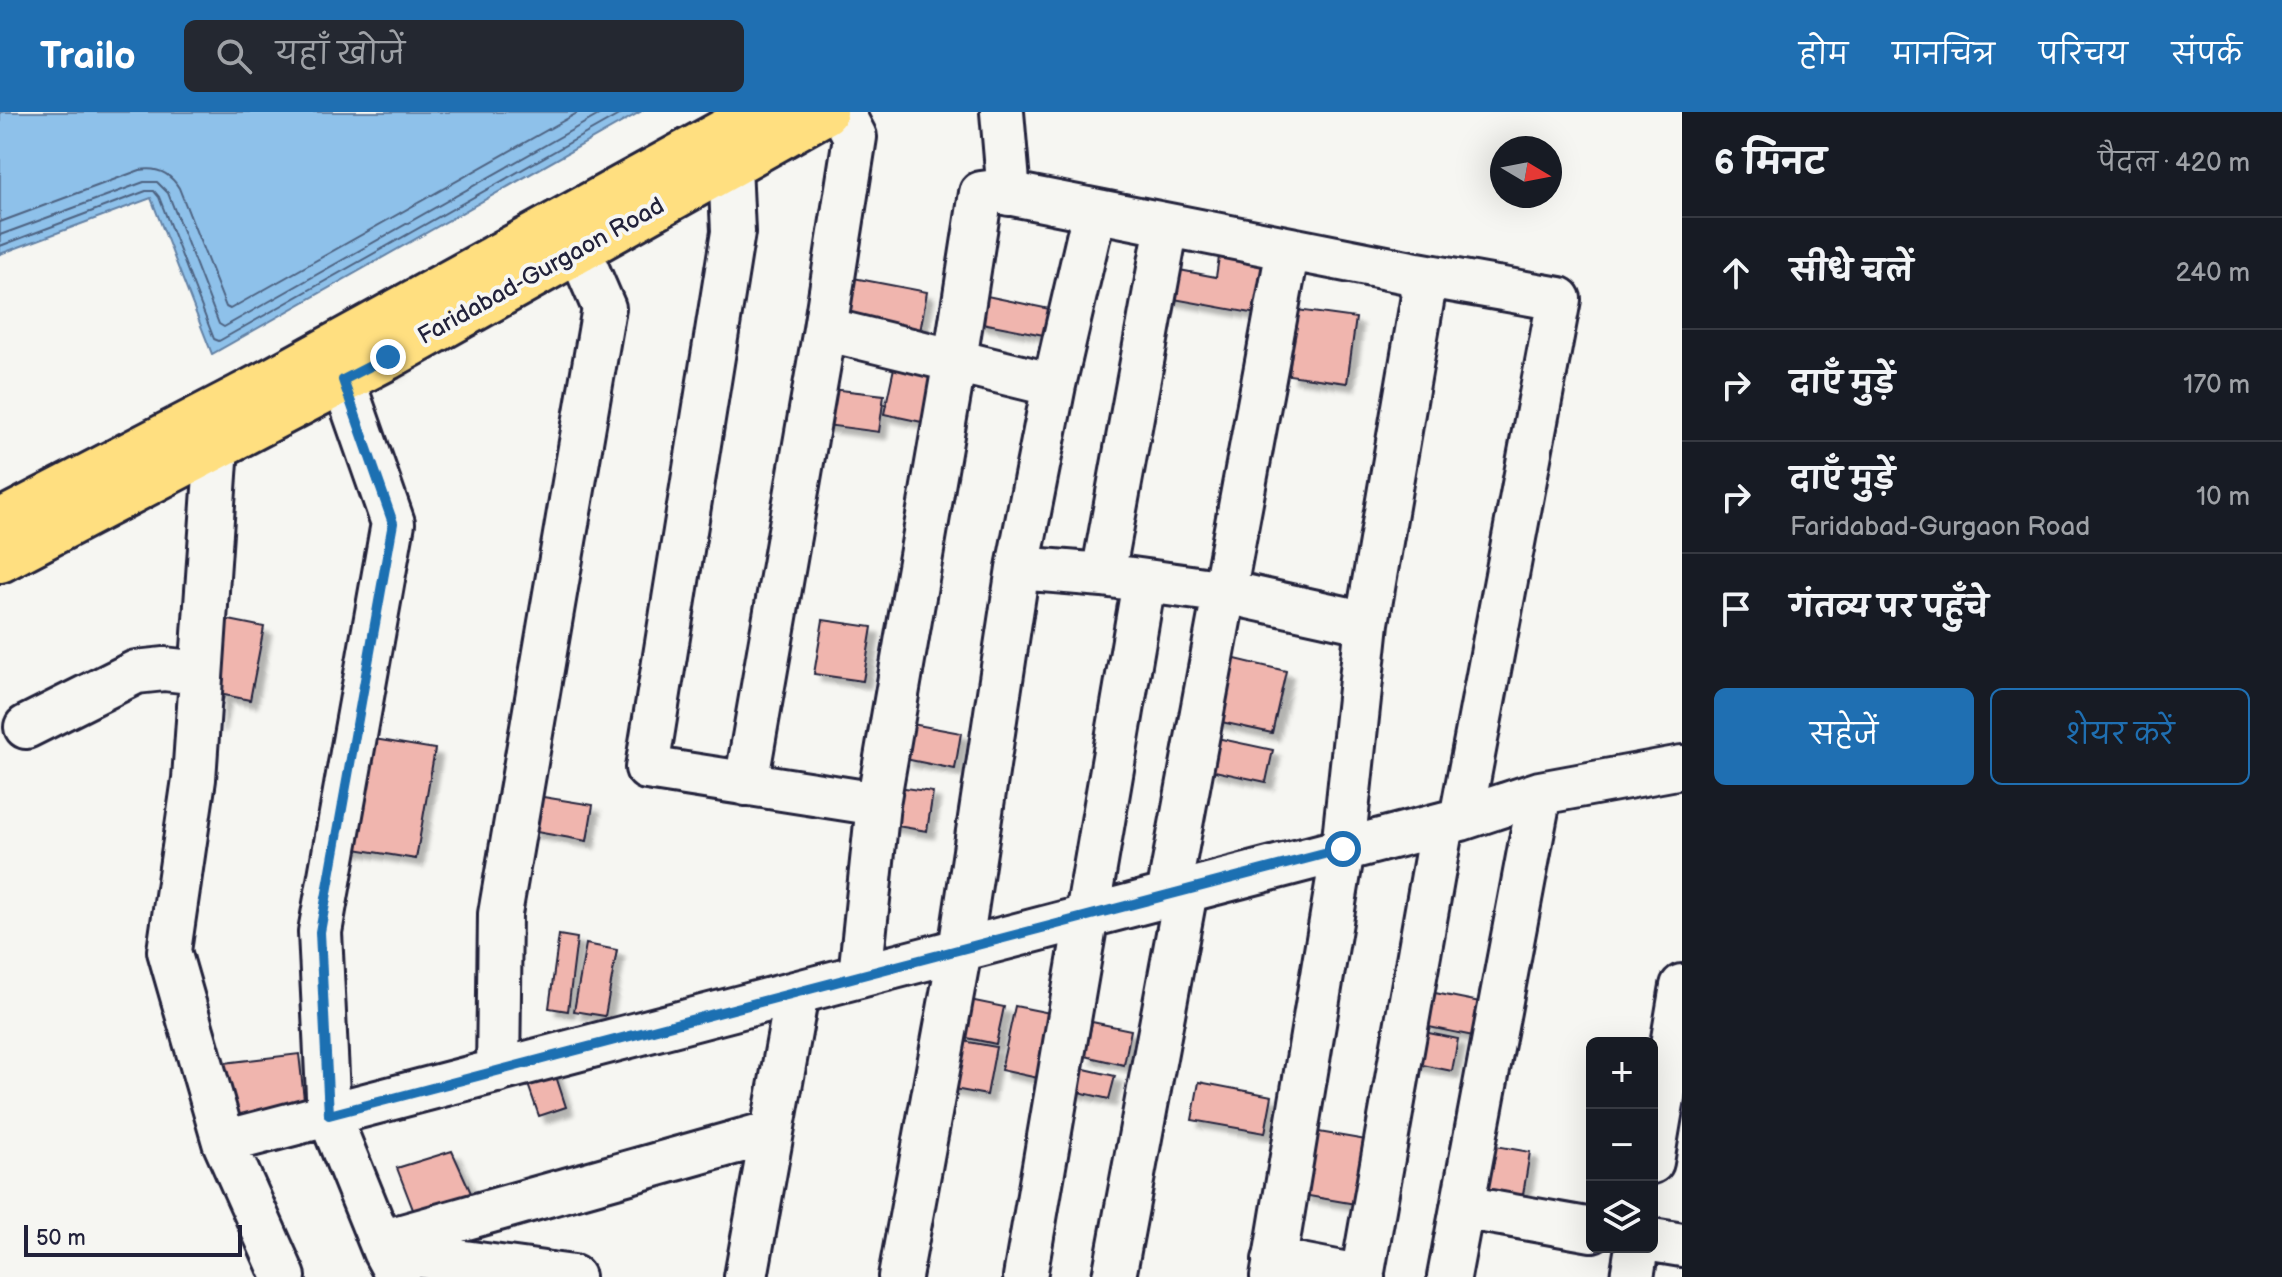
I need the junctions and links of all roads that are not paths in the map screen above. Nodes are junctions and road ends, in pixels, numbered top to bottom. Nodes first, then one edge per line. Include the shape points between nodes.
1 (760, 112) edge
2 (825, 112) edge
3 (842, 112) edge
4 (1002, 112) edge
5 (730, 165) junction
6 (1009, 194) junction
7 (1094, 212) junction
8 (1167, 225) junction
9 (1288, 249) junction
10 (579, 250) junction
11 (1417, 274) junction
12 (825, 329) junction
13 (955, 360) junction
14 (343, 380) junction
15 (1054, 385) junction
16 (217, 446) junction
17 (0, 522) edge
18 (0, 560) edge
19 (1018, 568) junction
20 (1103, 575) junction
21 (1144, 582) junction
22 (1226, 592) junction
23 (1367, 623) junction
24 (201, 673) junction
25 (26, 727) dead end
26 (1682, 767) edge
27 (746, 784) junction
28 (1540, 793) junction
29 (878, 804) junction
30 (1452, 821) junction
31 (1343, 849) junction
32 (1177, 893) junction
33 (1087, 916) junction
34 (960, 950) junction
35 (860, 976) junction
36 (1682, 986) edge
37 (797, 993) junction
38 (1678, 1032) edge
39 (498, 1071) junction
40 (329, 1115) junction
41 (772, 1132) junction
42 (224, 1142) junction
43 (1663, 1148) edge
44 (1462, 1207) junction
45 (1586, 1229) edge
46 (1658, 1241) edge
47 (1682, 1245) edge
48 (1636, 1253) edge
49 (387, 1257) edge
50 (1273, 1269) edge
51 (284, 1277) edge
52 (573, 1277) edge
53 (746, 1277) edge
54 (900, 1277) edge
55 (1025, 1277) edge
56 (1114, 1277) edge
57 (1362, 1277) edge
58 (1449, 1277) edge
59 (1632, 1277) edge

1 - 17 main road, Faridabad-Gurgaon Road via 271,381
2 - 5 main road, Faridabad-Gurgaon Road
3 - 12 street via 855,137
4 - 6 street
5 - 10 main road, Faridabad-Gurgaon Road
5 - 27 street via 733,232 647,768
6 - 7 street
6 - 13 street via 981,193
7 - 8 street
7 - 15 street
8 - 9 street
8 - 20 street
9 - 11 street
9 - 22 street
10 - 14 main road, Faridabad-Gurgaon Road
10 - 39 street via 604,308 500,914
11 - 23 street via 1423,296
11 - 30 street via 1559,299
12 - 13 street
12 - 27 street
13 - 15 street
13 - 29 street
14 - 16 main road, Faridabad-Gurgaon Road
14 - 40 street via 393,523 320,932
15 - 19 street
16 - 18 main road, Faridabad-Gurgaon Road
16 - 24 street
19 - 20 street
19 - 34 street
20 - 21 street
21 - 22 street
21 - 33 street
22 - 23 street
22 - 32 street
23 - 31 street
24 - 25 street via 136,672
24 - 42 street via 194,779 169,951
26 - 28 street
27 - 29 street
28 - 30 street
28 - 44 street
29 - 35 street
30 - 31 street
30 - 57 street
31 - 32 street
31 - 50 street
32 - 33 street
32 - 56 street
33 - 34 street
33 - 55 street
34 - 35 street
34 - 54 street
35 - 37 street
36 - 38 street
37 - 39 street
37 - 41 street
38 - 43 street
39 - 40 street
40 - 42 street
40 - 49 street
41 - 49 street
41 - 53 street
42 - 51 street
44 - 45 street
44 - 58 street
46 - 47 street
48 - 59 street
49 - 52 street
50 - 57 street

